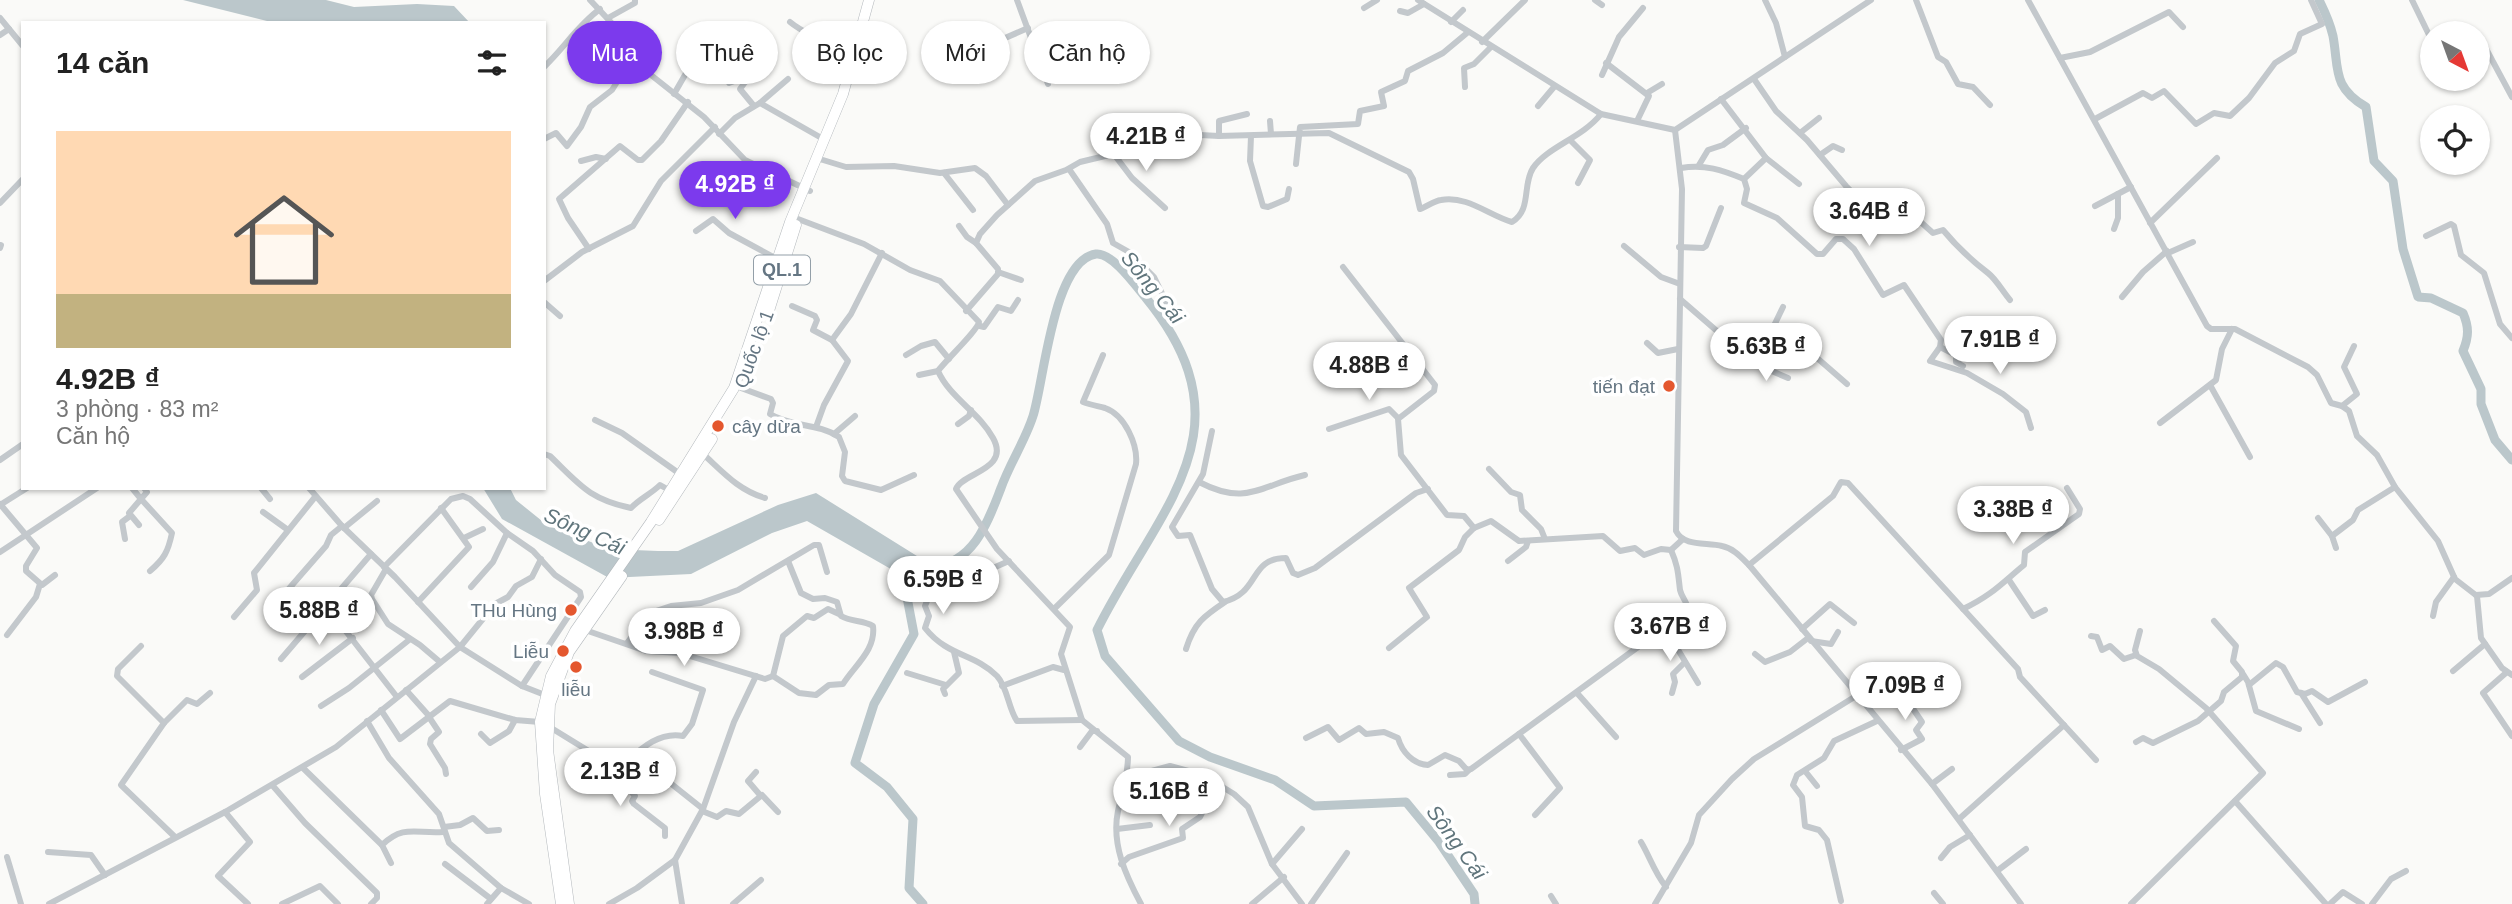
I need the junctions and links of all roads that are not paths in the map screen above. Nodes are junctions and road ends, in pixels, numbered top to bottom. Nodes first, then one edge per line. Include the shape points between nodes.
1 (590, 0) edge
2 (635, 0) edge
3 (869, 0) edge
4 (876, 0) edge
5 (1017, 0) edge
6 (1377, 0) edge
7 (1525, 0) edge
8 (1595, 0) edge
9 (1765, 0) edge
10 (1871, 0) edge
11 (1916, 0) edge
12 (2028, 0) edge
13 (2311, 0) edge
14 (2412, 0) edge
15 (1421, 2) edge
16 (1602, 5) dead end
17 (1364, 8) dead end
18 (1643, 8) dead end
19 (600, 9) junction
20 (1463, 10) dead end
21 (1400, 11) dead end
22 (0, 18) edge
23 (608, 18) junction
24 (610, 21) edge
25 (863, 21) edge
26 (1025, 21) edge
27 (2422, 21) edge
28 (1451, 22) junction
29 (2322, 24) junction
30 (2183, 27) dead end
31 (9, 29) junction
32 (1467, 33) junction
33 (0, 35) edge
34 (2316, 35) dead end
35 (1482, 42) junction
36 (21, 44) edge
37 (1491, 47) junction
38 (2490, 56) edge
39 (1785, 57) junction
40 (2060, 58) junction
41 (1606, 63) junction
42 (546, 65) edge
43 (1601, 75) dead end
44 (788, 79) dead end
45 (1754, 79) junction
46 (616, 84) edge
47 (662, 84) edge
48 (680, 84) edge
49 (744, 84) edge
50 (845, 84) edge
51 (1662, 84) dead end
52 (1465, 87) dead end
53 (1554, 87) junction
54 (674, 93) junction
55 (1647, 93) junction
56 (2512, 97) edge
57 (1721, 99) junction
58 (688, 102) junction
59 (757, 104) junction
60 (1990, 105) dead end
61 (1538, 106) dead end
62 (1247, 114) dead end
63 (1601, 114) junction
64 (1819, 118) dead end
65 (2095, 119) junction
66 (1270, 121) dead end
67 (1637, 121) junction
68 (1746, 128) junction
69 (717, 130) junction
70 (1675, 130) junction
71 (1298, 131) junction
72 (1271, 133) junction
73 (1800, 133) junction
74 (1219, 136) junction
75 (1251, 136) junction
76 (546, 138) edge
77 (825, 140) junction
78 (1571, 141) junction
79 (1842, 150) dead end
80 (1113, 153) junction
81 (1820, 155) junction
82 (1766, 158) junction
83 (2217, 158) dead end
84 (606, 159) junction
85 (823, 160) junction
86 (581, 161) dead end
87 (1296, 164) dead end
88 (1699, 165) junction
89 (1681, 168) junction
90 (1069, 169) junction
91 (944, 173) junction
92 (1744, 179) junction
93 (21, 181) edge
94 (1578, 183) dead end
95 (1799, 184) dead end
96 (2131, 187) junction
97 (807, 190) junction
98 (1289, 190) dead end
99 (2118, 194) junction
100 (0, 202) edge
101 (1008, 205) junction
102 (2095, 206) dead end
103 (1165, 208) dead end
104 (1721, 208) dead end
105 (973, 210) dead end
106 (798, 219) junction
107 (2150, 223) junction
108 (960, 226) dead end
109 (2114, 229) dead end
110 (696, 230) dead end
111 (2426, 236) dead end
112 (2193, 242) dead end
113 (976, 243) junction
114 (1624, 246) dead end
115 (1679, 247) junction
116 (589, 249) junction
117 (2168, 252) junction
118 (882, 253) junction
119 (777, 259) junction
120 (1343, 267) dead end
121 (998, 272) junction
122 (546, 279) edge
123 (1021, 280) dead end
124 (1681, 284) junction
125 (2122, 297) dead end
126 (1680, 299) junction
127 (1018, 300) dead end
128 (2010, 300) dead end
129 (546, 304) edge
130 (792, 306) dead end
131 (1783, 307) dead end
132 (966, 310) junction
133 (1171, 312) dead end
134 (560, 316) dead end
135 (979, 326) junction
136 (2232, 328) junction
137 (1770, 334) junction
138 (2512, 338) edge
139 (832, 340) junction
140 (1647, 343) dead end
141 (2354, 346) dead end
142 (1940, 348) junction
143 (1678, 349) junction
144 (906, 355) dead end
145 (1103, 355) dead end
146 (949, 359) junction
147 (1755, 363) junction
148 (1963, 366) dead end
149 (938, 371) junction
150 (919, 375) dead end
151 (1788, 378) dead end
152 (1847, 384) dead end
153 (2210, 385) junction
154 (741, 388) junction
155 (2342, 406) junction
156 (971, 410) junction
157 (855, 416) dead end
158 (1398, 418) junction
159 (595, 420) dead end
160 (2160, 423) dead end
161 (958, 424) dead end
162 (816, 427) junction
163 (2031, 428) dead end
164 (1329, 429) dead end
165 (1212, 431) dead end
166 (834, 434) junction
167 (21, 445) edge
168 (702, 453) junction
169 (546, 455) edge
170 (2250, 457) dead end
171 (0, 460) edge
172 (1489, 469) dead end
173 (680, 474) junction
174 (915, 475) dead end
175 (1305, 475) dead end
176 (1199, 482) junction
177 (2395, 487) junction
178 (2067, 488) dead end
179 (1427, 489) junction
180 (24, 490) edge
181 (94, 490) edge
182 (134, 490) edge
183 (146, 490) edge
184 (263, 490) edge
185 (310, 490) edge
186 (669, 490) junction
187 (315, 497) junction
188 (765, 498) dead end
189 (141, 499) junction
190 (271, 499) dead end
191 (377, 501) dead end
192 (0, 505) edge
193 (442, 508) junction
194 (263, 512) dead end
195 (130, 516) junction
196 (2318, 519) dead end
197 (653, 523) junction
198 (139, 525) dead end
199 (343, 527) junction
200 (1474, 528) junction
201 (483, 529) dead end
202 (288, 530) junction
203 (507, 534) junction
204 (26, 535) junction
205 (2332, 536) junction
206 (464, 538) junction
207 (125, 539) dead end
208 (1545, 539) junction
209 (1683, 539) junction
210 (1528, 541) junction
211 (2336, 548) dead end
212 (1671, 550) junction
213 (0, 552) edge
214 (371, 554) junction
215 (541, 559) junction
216 (788, 561) junction
217 (1009, 561) junction
218 (1508, 561) dead end
219 (1749, 565) junction
220 (385, 568) junction
221 (150, 571) dead end
222 (827, 572) dead end
223 (55, 575) dead end
224 (2454, 577) junction
225 (2512, 578) edge
226 (2009, 580) junction
227 (40, 584) junction
228 (471, 587) dead end
229 (2476, 595) junction
230 (418, 602) junction
231 (1225, 602) junction
232 (274, 607) dead end
233 (327, 607) junction
234 (1055, 608) junction
235 (1963, 609) junction
236 (2045, 610) dead end
237 (839, 614) junction
238 (234, 617) dead end
239 (2432, 617) dead end
240 (2214, 621) dead end
241 (1854, 623) dead end
242 (563, 624) junction
243 (584, 625) junction
244 (1665, 628) junction
245 (1801, 629) junction
246 (1838, 632) dead end
247 (2140, 632) dead end
248 (8, 635) dead end
249 (2091, 636) dead end
250 (353, 638) junction
251 (409, 639) junction
252 (1810, 639) junction
253 (627, 643) junction
254 (2485, 644) junction
255 (141, 646) dead end
256 (460, 647) junction
257 (548, 648) junction
258 (1388, 648) dead end
259 (1186, 649) dead end
260 (954, 652) junction
261 (1755, 654) dead end
262 (560, 655) junction
263 (2136, 655) junction
264 (281, 659) dead end
265 (440, 662) junction
266 (1685, 662) junction
267 (374, 667) junction
268 (1064, 670) junction
269 (2453, 671) dead end
270 (652, 672) dead end
271 (907, 673) dead end
272 (2509, 673) edge
273 (2243, 674) junction
274 (756, 676) junction
275 (773, 676) junction
276 (302, 677) dead end
277 (2365, 682) dead end
278 (1698, 683) dead end
279 (946, 685) junction
280 (1002, 685) junction
281 (2249, 685) junction
282 (522, 686) junction
283 (406, 690) junction
284 (1672, 692) dead end
285 (210, 693) dead end
286 (1577, 693) junction
287 (2301, 693) junction
288 (945, 694) dead end
289 (545, 695) junction
290 (397, 696) junction
291 (1856, 696) junction
292 (1905, 697) dead end
293 (321, 706) dead end
294 (381, 710) junction
295 (2209, 711) junction
296 (429, 717) junction
297 (515, 720) junction
298 (1082, 720) junction
299 (367, 721) junction
300 (1877, 721) junction
301 (164, 723) junction
302 (2320, 723) dead end
303 (544, 724) junction
304 (2064, 725) junction
305 (2299, 729) dead end
306 (1097, 731) junction
307 (481, 734) dead end
308 (1519, 734) junction
309 (2512, 736) edge
310 (1616, 737) dead end
311 (1306, 738) dead end
312 (2136, 742) dead end
313 (1080, 747) dead end
314 (1901, 750) junction
315 (635, 755) junction
316 (2096, 760) dead end
317 (303, 768) junction
318 (618, 768) junction
319 (1177, 768) junction
320 (1952, 769) dead end
321 (1469, 770) junction
322 (1805, 771) junction
323 (756, 772) dead end
324 (446, 774) dead end
325 (1450, 775) dead end
326 (1125, 782) junction
327 (1217, 784) junction
328 (1932, 784) junction
329 (273, 786) junction
330 (1817, 786) dead end
331 (1168, 790) dead end
332 (760, 795) junction
333 (2235, 801) junction
334 (703, 810) junction
335 (226, 812) junction
336 (778, 812) dead end
337 (1535, 815) dead end
338 (1959, 819) junction
339 (1150, 825) dead end
340 (1302, 829) dead end
341 (444, 830) junction
342 (499, 830) dead end
343 (1117, 830) junction
344 (1970, 835) junction
345 (665, 836) dead end
346 (175, 837) junction
347 (1642, 842) dead end
348 (382, 845) junction
349 (2026, 849) dead end
350 (48, 852) dead end
351 (1347, 853) dead end
352 (8, 857) dead end
353 (1941, 858) dead end
354 (675, 860) junction
355 (391, 863) dead end
356 (446, 864) dead end
357 (1122, 864) junction
358 (1272, 864) junction
359 (1997, 871) junction
360 (2406, 871) dead end
361 (105, 875) junction
362 (1284, 877) junction
363 (761, 880) dead end
364 (1666, 887) junction
365 (501, 888) junction
366 (1934, 893) dead end
367 (1551, 896) dead end
368 (377, 898) junction
369 (1841, 901) dead end
370 (489, 902) edge
371 (524, 903) edge
372 (21, 904) edge
373 (49, 904) edge
374 (248, 904) edge
375 (282, 904) edge
376 (338, 904) edge
377 (370, 904) edge
378 (383, 904) edge
379 (561, 904) edge
380 (569, 904) edge
381 (610, 904) edge
382 (682, 904) edge
383 (733, 904) edge
384 (1141, 904) edge
385 (1252, 904) edge
386 (1302, 904) edge
387 (1311, 904) edge
388 (1556, 904) edge
389 (1656, 904) edge
390 (1943, 904) edge
391 (2021, 904) edge
392 (2131, 904) edge
393 (2328, 904) edge
394 (2362, 904) edge
395 (2372, 904) edge

1 - 19 street
2 - 23 street
3 - 25 highway, Quốc lộ 1 / QL.1
4 - 85 highway, Quốc lộ 1 / QL.1
5 - 26 street
6 - 17 street
7 - 35 street
8 - 16 street
9 - 39 street
10 - 39 street
11 - 60 street via 1938,57 1958,84 1973,87
12 - 40 street
13 - 29 street
14 - 27 street
15 - 21 street via 1408,13
15 - 28 street
18 - 41 street via 1619,37
19 - 23 street
19 - 42 street via 580,24
20 - 28 street
22 - 31 street
23 - 24 street
28 - 32 street
29 - 34 street
29 - 65 street via 2301,34 2294,51 2276,63 2230,116 2214,113 2196,124 2164,91 2152,98 2143,93
30 - 40 street via 2169,12 2090,51
31 - 33 street
31 - 36 street
32 - 35 street
32 - 71 street via 1443,53 1408,71 1405,81 1381,92 1384,106 1360,111 1358,124
35 - 37 street
37 - 52 street via 1464,68
37 - 53 street
38 - 56 street
39 - 45 street
40 - 65 street
41 - 43 street
41 - 55 street
44 - 59 street
45 - 57 street
45 - 73 street via 1772,107
46 - 76 street via 590,107 567,146 556,133
47 - 54 street
48 - 54 street
49 - 59 street via 740,89
50 - 77 highway, Quốc lộ 1 / QL.1
51 - 55 street
53 - 61 street
53 - 63 street
54 - 58 street
55 - 67 street via 1649,100
57 - 68 street
57 - 70 street
58 - 69 street
58 - 84 street via 642,160 622,145
59 - 69 street
59 - 77 street
62 - 74 street via 1219,121
63 - 67 street
63 - 78 street
64 - 73 street
65 - 96 street
66 - 72 street
67 - 70 street
68 - 82 street
68 - 88 street via 1708,150
69 - 97 street via 745,160
69 - 116 street via 661,181 633,226
70 - 89 street
71 - 72 street
71 - 78 street via 1334,134 1409,172 1421,209 1447,200 1476,206 1512,222 1523,210 1533,168
71 - 87 street
72 - 75 street
73 - 81 street
74 - 75 street
74 - 80 street via 1181,134 1133,141
75 - 98 street via 1250,161 1263,206 1287,199
77 - 97 highway, Quốc lộ 1 / QL.1
78 - 94 street via 1590,160
79 - 81 street via 1833,146
80 - 90 street
80 - 103 street
81 - 128 street via 1888,228 1900,227 1914,216 1931,233 1943,230
82 - 92 street
82 - 95 street
83 - 107 street
84 - 86 street
84 - 116 street via 559,199
85 - 91 street via 846,167
85 - 97 highway, Quốc lộ 1 / QL.1
88 - 89 street
88 - 92 street
89 - 115 street
90 - 101 street via 1035,181
90 - 133 street via 1109,227 1113,243 1154,277
91 - 101 street via 979,170
91 - 105 street
92 - 142 street via 1744,203 1786,223 1817,254 1843,239 1854,249 1880,297 1906,286 1940,338
93 - 100 street
96 - 99 street
96 - 107 street
97 - 106 highway, Quốc lộ 1 / QL.1
97 - 119 highway, Quốc lộ 1 / QL.1
99 - 102 street
99 - 109 street
101 - 113 street
104 - 115 street via 1706,246
106 - 118 street
106 - 154 highway, Quốc lộ 1 / QL.1
107 - 117 street
108 - 113 street
110 - 119 street via 713,219
111 - 138 street via 2454,226 2461,255 2484,273 2500,324
112 - 117 street
113 - 121 street
114 - 124 street via 1658,275
115 - 124 street
116 - 122 street
117 - 125 street
117 - 136 street via 2208,328
118 - 132 street via 943,283
118 - 139 street
119 - 173 highway, Quốc lộ 1 / QL.1 via 734,388
120 - 158 street via 1436,387
121 - 123 street
121 - 132 street
124 - 126 street
126 - 143 street
126 - 147 street
127 - 135 street via 1011,311 998,307 984,327
129 - 134 street
130 - 139 street via 815,316 813,330
131 - 137 street
132 - 135 street via 978,319
135 - 146 street
136 - 153 street via 2222,349 2217,379
136 - 155 street via 2308,367 2331,403
137 - 147 street
137 - 152 street via 1801,344
139 - 162 street via 848,361
140 - 143 street via 1658,353
141 - 155 street via 2344,367 2357,394
142 - 148 street via 1956,355 1956,362
142 - 163 street via 1932,362 1967,373 2003,394 2026,412
143 - 209 street via 1676,531
144 - 146 street via 935,342
145 - 234 street via 1083,402 1117,415 1138,450 1136,464 1109,555
146 - 149 street
147 - 151 street
149 - 150 street
149 - 156 street via 957,400
153 - 160 street
153 - 170 street
154 - 162 street via 771,399 772,416
154 - 168 highway, Quốc lộ 1 / QL.1
155 - 177 street via 2350,414 2357,436 2377,455
156 - 161 street
156 - 217 street via 996,446 987,469 956,486
157 - 166 street
158 - 164 street via 1389,409
158 - 179 street via 1399,452
159 - 173 street via 622,433
162 - 166 street
165 - 176 street
166 - 174 street via 845,452 845,481 881,490
167 - 171 street
168 - 188 street via 729,480
168 - 197 highway, Quốc lộ 1 / QL.1
169 - 186 street via 597,499 619,506 632,508 660,485
172 - 208 street via 1520,495 1522,510
173 - 186 highway, Quốc lộ 1 / QL.1
175 - 176 street via 1250,494 1222,493
176 - 231 street via 1172,528 1178,536 1189,535 1213,590
177 - 205 street via 2358,510 2353,520
177 - 224 street via 2442,547
178 - 226 street via 2080,513 2025,552 2024,566
179 - 200 street via 1447,515 1464,516
179 - 231 street via 1306,572 1295,575 1284,558 1266,562 1244,594
180 - 192 street
181 - 204 street
182 - 189 street
183 - 189 street
184 - 190 street
185 - 187 street
186 - 197 highway, Quốc lộ 1 / QL.1
187 - 199 street
187 - 202 street
189 - 195 street via 130,509
189 - 221 street via 172,533 168,552
191 - 199 street
192 - 204 street
193 - 203 street via 451,499 467,497
193 - 206 street
193 - 220 street
194 - 202 street
195 - 198 street
195 - 207 street via 122,524
196 - 205 street
197 - 243 highway, QL.1
199 - 214 street
199 - 232 street via 331,535
200 - 210 street via 1491,521 1516,540
200 - 258 street via 1459,550 1409,588 1427,617
201 - 206 street
202 - 238 street via 254,573 257,590
203 - 215 street
203 - 228 street via 493,562
204 - 213 street
204 - 227 street via 37,549 25,568
205 - 211 street
206 - 230 street via 469,547
208 - 210 street
208 - 212 street via 1603,536 1620,551 1634,548 1644,555
209 - 212 street
209 - 219 street via 1722,546
210 - 218 street
212 - 244 street via 1689,610
214 - 220 street
214 - 233 street
215 - 242 street via 581,594
215 - 256 street via 532,577 495,604
216 - 222 street via 817,544
216 - 237 street via 801,593 837,602
216 - 253 street via 722,597 650,613
217 - 234 street
217 - 260 street via 972,581 962,575 946,576 932,590 925,606 929,617 925,628
219 - 235 street via 1846,481
219 - 245 street
220 - 230 street
220 - 251 street via 372,599 388,624
223 - 227 street
224 - 229 street
224 - 239 street via 2436,602
225 - 229 street via 2489,594
226 - 235 street via 1992,595
226 - 236 street via 2033,616
227 - 248 street via 36,597
229 - 254 street
230 - 256 street
231 - 259 street via 1206,614
233 - 250 street
233 - 264 street
234 - 268 street via 1071,631 1061,654
235 - 304 street
237 - 275 street via 828,609 814,618 807,616 785,633
237 - 275 street via 874,629 871,646 843,684 831,684 810,696
240 - 273 street via 2236,646 2232,661
241 - 245 street via 1830,604
242 - 243 street
242 - 257 street
243 - 253 street
243 - 262 highway, QL.1
243 - 303 highway, QL.1 via 559,674
244 - 266 street
244 - 286 street via 1648,635
245 - 252 street
246 - 252 street via 1830,644
247 - 263 street
249 - 263 street via 2102,650 2110,646 2124,659
250 - 267 street
250 - 276 street
251 - 265 street
251 - 267 street
252 - 261 street via 1765,662
252 - 291 street
253 - 274 street
254 - 269 street
254 - 272 street
255 - 301 street via 118,669 117,676
256 - 265 street
256 - 282 street
257 - 262 street
257 - 282 street
260 - 279 street via 959,673
260 - 280 street via 994,674
262 - 289 highway, QL.1
263 - 295 street
265 - 283 street
266 - 278 street
266 - 284 street via 1673,673
267 - 290 street
267 - 293 street
268 - 280 street via 1053,667
268 - 298 street
270 - 315 street via 703,691 684,736 673,734 649,742
271 - 279 street
272 - 309 street via 2483,693
273 - 281 street
273 - 295 street
274 - 275 street
274 - 334 street via 734,722
277 - 287 street via 2330,702 2311,691
279 - 288 street
280 - 298 street via 1019,722
281 - 287 street via 2278,663
281 - 305 street via 2256,711
282 - 289 street
283 - 290 street
283 - 296 street
285 - 301 street via 197,704 187,700
286 - 308 street
286 - 310 street
287 - 302 street
289 - 303 highway, QL.1
290 - 294 street
291 - 300 street
291 - 364 street via 1754,758 1732,779 1699,815 1691,843
292 - 314 street via 1922,722 1916,730 1922,740
294 - 296 street via 400,739
294 - 299 street
295 - 312 street via 2153,743 2143,738
295 - 333 street via 2262,770
296 - 297 street via 453,701
296 - 324 street via 439,732 430,744
297 - 303 street
297 - 307 street via 509,731 490,743
298 - 306 street
299 - 317 street
299 - 341 street via 389,758 439,814
300 - 314 street
300 - 322 street via 1834,741 1821,760
301 - 346 street via 121,785
303 - 318 street
303 - 379 highway, QL.1 via 545,794
303 - 380 highway, QL.1
304 - 316 street
304 - 338 street
306 - 313 street
306 - 326 street via 1126,753
308 - 321 street
308 - 337 street via 1560,788
311 - 321 street via 1328,727 1339,740 1358,729 1366,734 1384,732 1398,738 1418,763 1428,765 1445,755
314 - 328 street
315 - 318 street
315 - 334 street
317 - 329 street
317 - 348 street
318 - 345 street via 619,777 635,796 634,804 665,828
319 - 326 street via 1166,766
319 - 327 street
319 - 331 street
320 - 328 street
321 - 325 street
322 - 330 street
322 - 369 street via 1797,775 1793,788 1802,797 1805,826 1819,830 1827,840
323 - 332 street via 748,781
326 - 343 street
327 - 357 street via 1200,817 1182,829 1183,838 1129,857
327 - 358 street via 1248,807
328 - 338 street
329 - 335 street
329 - 368 street
332 - 334 street via 739,814 726,811 717,817
332 - 336 street
333 - 392 street
333 - 393 street
334 - 354 street
335 - 346 street
335 - 374 street via 250,842 218,876
338 - 344 street
339 - 343 street
340 - 358 street
341 - 342 street via 472,818 487,831
341 - 348 street via 393,834
341 - 365 street via 449,843
343 - 357 street
344 - 353 street
344 - 359 street
346 - 361 street
347 - 364 street
348 - 355 street
349 - 359 street
350 - 361 street via 91,855
351 - 387 street
352 - 372 street
354 - 381 street
354 - 382 street
356 - 370 street
357 - 384 street
358 - 362 street
359 - 391 street
360 - 395 street via 2391,879
361 - 373 street
362 - 385 street
362 - 386 street
363 - 383 street
364 - 389 street
365 - 370 street
365 - 371 street
366 - 390 street
367 - 388 street
368 - 377 street
368 - 378 street
375 - 376 street via 320,886
393 - 394 street via 2343,892

